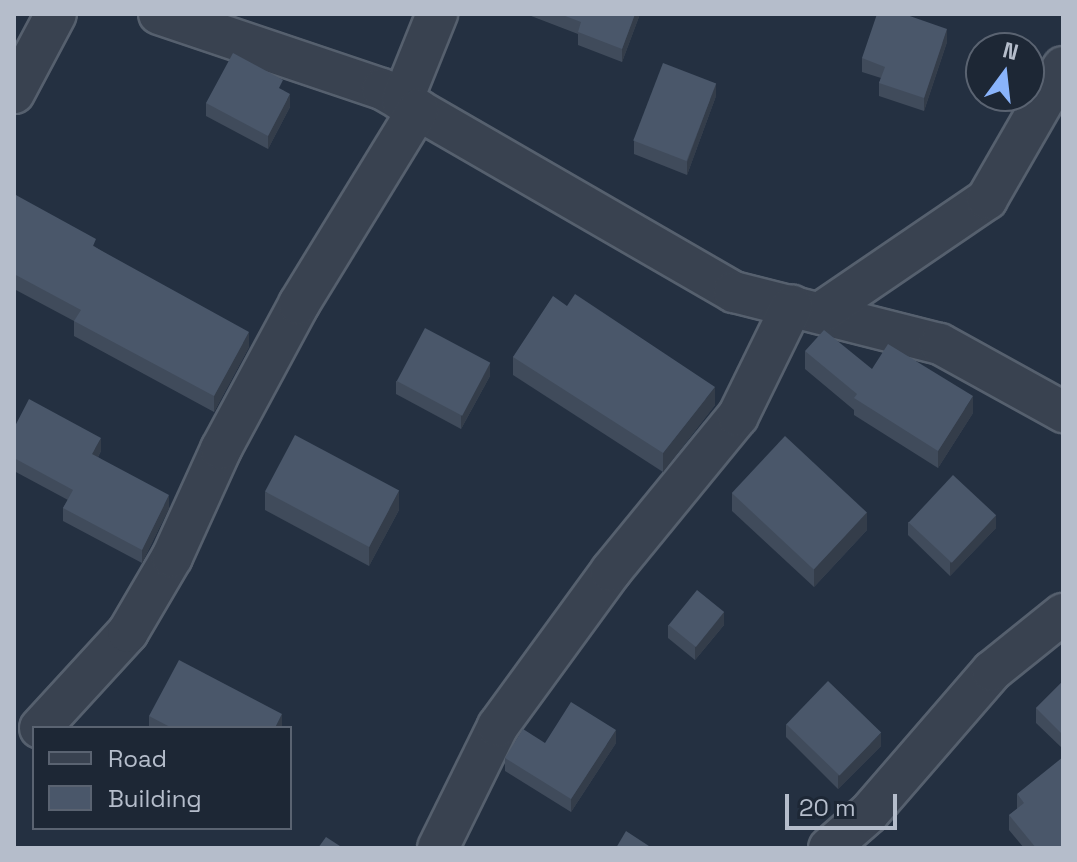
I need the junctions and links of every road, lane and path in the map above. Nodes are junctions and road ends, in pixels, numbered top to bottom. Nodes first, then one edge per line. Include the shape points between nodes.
1 (56, 14) edge
2 (159, 14) edge
3 (437, 14) edge
4 (1063, 67) edge
5 (14, 93) edge
6 (410, 106) junction
7 (806, 310) junction
8 (1063, 412) edge
9 (1063, 614) edge
10 (42, 726) edge
11 (32, 736) edge
12 (14, 753) edge
13 (438, 848) edge
14 (829, 848) edge

1 - 5 street
2 - 6 street via 382,89
3 - 6 street
4 - 7 street via 987,199
6 - 7 street via 734,292
6 - 10 street via 221,449 172,557 128,632
7 - 8 street via 940,344
7 - 13 street via 738,416 611,571 498,726
9 - 14 street via 992,671 869,813
11 - 12 street

